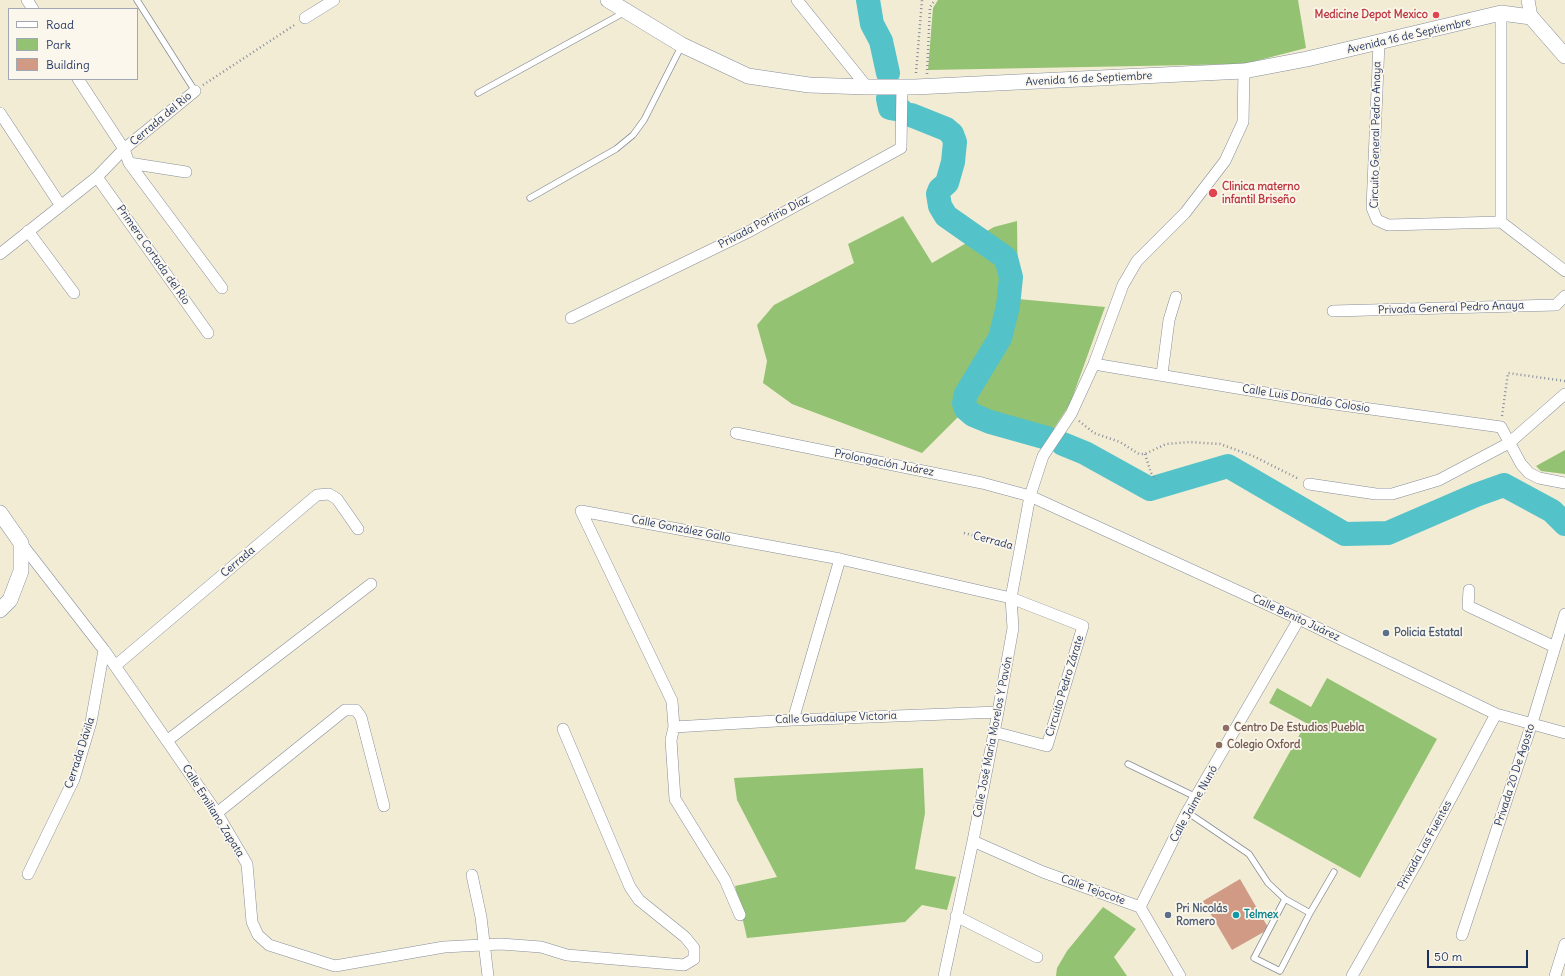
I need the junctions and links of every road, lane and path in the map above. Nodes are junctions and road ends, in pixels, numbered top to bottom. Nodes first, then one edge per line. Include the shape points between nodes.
1 (137, 0) edge
2 (334, 0) edge
3 (608, 0) edge
4 (797, 0) edge
5 (922, 0) edge
6 (935, 0) edge
7 (1528, 0) edge
8 (626, 11) junction
9 (1501, 13) junction
10 (1531, 17) junction
11 (305, 18) joint
12 (1379, 43) junction
13 (682, 45) junction
14 (1565, 56) edge
15 (1244, 71) junction
16 (79, 80) edge
17 (867, 87) junction
18 (914, 87) junction
19 (195, 91) junction
20 (478, 93) dead end
21 (0, 114) edge
22 (124, 150) junction
23 (130, 163) junction
24 (186, 172) dead end
25 (97, 177) junction
26 (530, 198) dead end
27 (61, 206) junction
28 (1501, 222) junction
29 (28, 231) junction
30 (0, 254) edge
31 (1565, 271) edge
32 (222, 288) dead end
33 (74, 293) dead end
34 (1565, 296) edge
35 (1176, 297) dead end
36 (1334, 311) dead end
37 (571, 318) dead end
38 (208, 333) dead end
39 (1094, 364) junction
40 (1162, 374) junction
41 (1565, 381) edge
42 (1565, 394) edge
43 (1071, 414) junction
44 (1501, 427) junction
45 (736, 433) dead end
46 (1509, 443) junction
47 (1145, 454) junction
48 (1156, 480) dead end
49 (1565, 483) edge
50 (1308, 484) joint
51 (1030, 496) junction
52 (0, 513) edge
53 (358, 529) dead end
54 (964, 533) dead end
55 (21, 543) junction
56 (1021, 548) junction
57 (840, 559) junction
58 (371, 584) dead end
59 (1469, 590) dead end
60 (1011, 598) junction
61 (0, 610) edge
62 (1565, 614) edge
63 (1299, 619) junction
64 (1555, 647) junction
65 (104, 650) junction
66 (115, 666) junction
67 (998, 712) junction
68 (1496, 714) junction
69 (792, 720) junction
70 (1532, 723) junction
71 (674, 727) junction
72 (563, 729) dead end
73 (994, 732) junction
74 (1565, 733) edge
75 (168, 740) junction
76 (1128, 764) dead end
77 (1196, 797) junction
78 (384, 806) dead end
79 (1187, 812) junction
80 (217, 813) junction
81 (973, 841) junction
82 (1334, 872) dead end
83 (28, 874) dead end
84 (472, 875) dead end
85 (1285, 899) junction
86 (1140, 907) junction
87 (1310, 913) junction
88 (740, 915) dead end
89 (956, 916) junction
90 (1462, 935) dead end
91 (1565, 944) edge
92 (485, 945) junction
93 (1036, 957) dead end
94 (488, 976) edge
95 (944, 976) edge
96 (1180, 976) edge
97 (1352, 976) edge
98 (1555, 976) edge

1 - 19 lane
2 - 11 street
3 - 8 main road, Avenida 16 de Septiembre
4 - 17 street
5 - 18 path
6 - 18 path via 930,7
7 - 10 street
8 - 13 main road, Avenida 16 de Septiembre
8 - 20 lane
9 - 10 main road, Avenida 16 de Septiembre
9 - 12 main road, Avenida 16 de Septiembre
9 - 28 street
10 - 14 main road
11 - 19 path, Cerrada del Rio
12 - 15 main road, Avenida 16 de Septiembre
12 - 28 street, Circuito General Pedro Anaya via 1372,208 1377,220 1388,225
13 - 17 main road, Avenida 16 de Septiembre via 748,76 809,85
13 - 26 lane via 644,120 633,135 616,149
15 - 18 main road, Avenida 16 de Septiembre
15 - 39 street via 1243,122 1225,161 1185,213 1137,261 1123,285
16 - 22 street
17 - 18 main road, Avenida 16 de Septiembre
18 - 37 street, Privada Porfirio Díaz via 901,148 750,231
19 - 22 street, Cerrada del Rio
21 - 27 street
22 - 23 street
22 - 25 street, Cerrada del Rio
23 - 24 street
23 - 32 street
25 - 27 street, Cerrada del Rio
25 - 38 street, Primera Cortada del Rio
27 - 29 street, Cerrada del Rio
28 - 31 street
29 - 30 street, Cerrada del Rio
29 - 33 street
34 - 36 street, Privada General Pedro Anaya via 1556,305
35 - 40 street via 1169,320
39 - 40 street, Calle Luis Donaldo Colosio
39 - 43 street
40 - 44 street, Calle Luis Donaldo Colosio via 1320,402
41 - 44 path via 1508,373
42 - 46 street
43 - 47 path via 1094,433 1120,442 1139,454
43 - 51 street via 1043,456
44 - 46 street
45 - 51 street, Prolongación Juárez via 982,483
46 - 49 street via 1529,473 1539,478
46 - 50 street via 1439,480 1392,494
47 - 48 path
47 - 50 path via 1166,444 1220,444 1253,456
51 - 56 street, Calle José María Morelos Y Pavón
51 - 63 street, Calle Benito Juárez
52 - 55 main road
53 - 66 street, Cerrada via 337,499 329,494 317,495
54 - 56 path, Cerrada
55 - 61 main road via 21,570 10,600
55 - 65 street, Calle Emiliano Zapata
56 - 60 street, Calle José María Morelos Y Pavón
57 - 60 street, Calle González Gallo
57 - 69 street
57 - 71 street, Calle González Gallo via 581,511 672,701
58 - 75 street
59 - 64 street via 1468,606
60 - 67 street, Calle José María Morelos Y Pavón via 1013,628
60 - 73 street, Circuito Pedro Zárate via 1083,626 1047,746
62 - 64 street, Privada 20 De Agosto
63 - 68 street, Calle Benito Juárez
63 - 77 street, Calle Jaime Nunó
64 - 70 street, Privada 20 De Agosto
65 - 66 street, Calle Emiliano Zapata
65 - 83 street, Cerrada Dávila via 91,722 74,779
66 - 75 street, Calle Emiliano Zapata
67 - 69 street, Calle Guadalupe Victoria
67 - 73 street, Calle José María Morelos Y Pavón
68 - 70 street, Calle Benito Juárez
68 - 97 street, Privada Las Fuentes via 1417,862
69 - 71 street, Calle Guadalupe Victoria
70 - 74 street, Calle Benito Juárez
70 - 90 street, Privada 20 De Agosto
71 - 88 street via 670,740 674,799 725,880
72 - 92 street, Calle Emiliano Zapata via 630,887 639,900 685,937 694,948 694,959 684,965 568,955 541,947
73 - 81 street, Calle José María Morelos Y Pavón
75 - 80 street, Calle Emiliano Zapata
76 - 77 lane
77 - 79 street, Calle Jaime Nunó
78 - 80 street via 361,716 356,710 345,710
79 - 85 lane via 1249,854 1268,883
79 - 86 street, Calle Jaime Nunó
80 - 92 street, Calle Emiliano Zapata via 246,864 252,922 258,935 269,945 335,966 444,947
81 - 86 street, Calle Tejocote via 1043,872
81 - 89 street, Calle José María Morelos Y Pavón
82 - 87 lane
84 - 92 street
85 - 87 lane
85 - 87 lane via 1254,958 1280,971
86 - 96 street, Calle Tejocote
89 - 93 street
89 - 95 street, Calle José María Morelos Y Pavón
91 - 98 street
92 - 94 street

